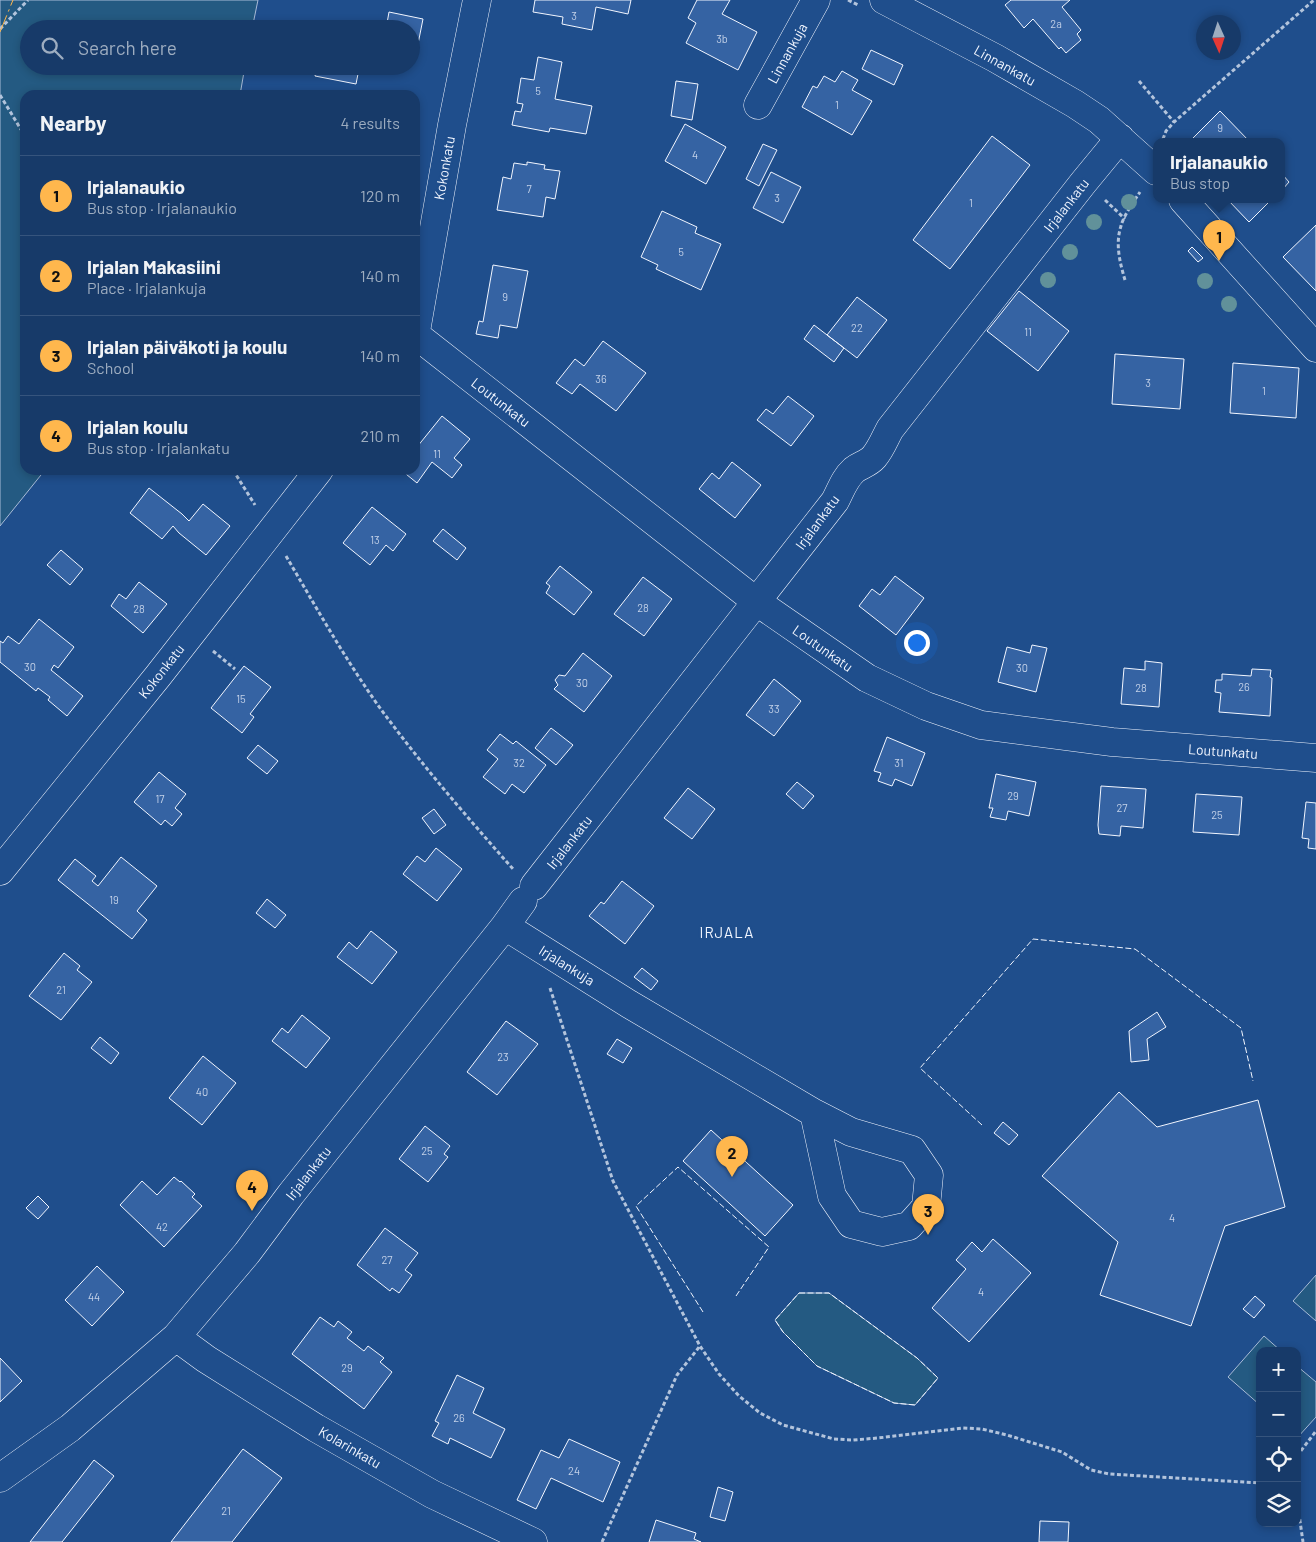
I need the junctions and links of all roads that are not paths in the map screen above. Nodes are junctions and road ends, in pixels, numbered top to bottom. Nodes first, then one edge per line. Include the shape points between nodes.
1 (477, 0) edge
2 (816, 0) edge
3 (884, 0) edge
4 (758, 106) dead end
5 (1120, 138) junction
6 (1149, 181) edge
7 (1186, 203) edge
8 (420, 307) edge
9 (420, 340) edge
10 (1316, 348) edge
11 (315, 475) edge
12 (757, 602) junction
13 (1316, 758) edge
14 (0, 871) edge
15 (504, 926) junction
16 (814, 1113) junction
17 (176, 1337) junction
18 (0, 1478) edge
19 (533, 1542) edge

1 - 8 street, Kokonkatu
2 - 4 street, Linnankuja
3 - 5 street, Linnankatu via 1075,104
5 - 6 street, Linnankatu
5 - 12 street, Irjalankatu via 890,429 874,457 854,470 844,482 835,501
7 - 10 street
9 - 12 street, Loutunkatu
11 - 14 street, Kokonkatu
12 - 13 street, Loutunkatu via 867,678 926,706 980,725 1112,742
12 - 15 street, Irjalankatu via 524,886
15 - 16 street, Irjalankuja
15 - 17 street, Irjalankatu via 247,1253
16 - 16 street, Irjalankuja via 832,1196 851,1224 882,1232 909,1226 926,1207 929,1175 912,1150 851,1132
17 - 18 street, Irjalankatu via 70,1428
17 - 19 street, Kolarinkatu via 325,1432 432,1494

